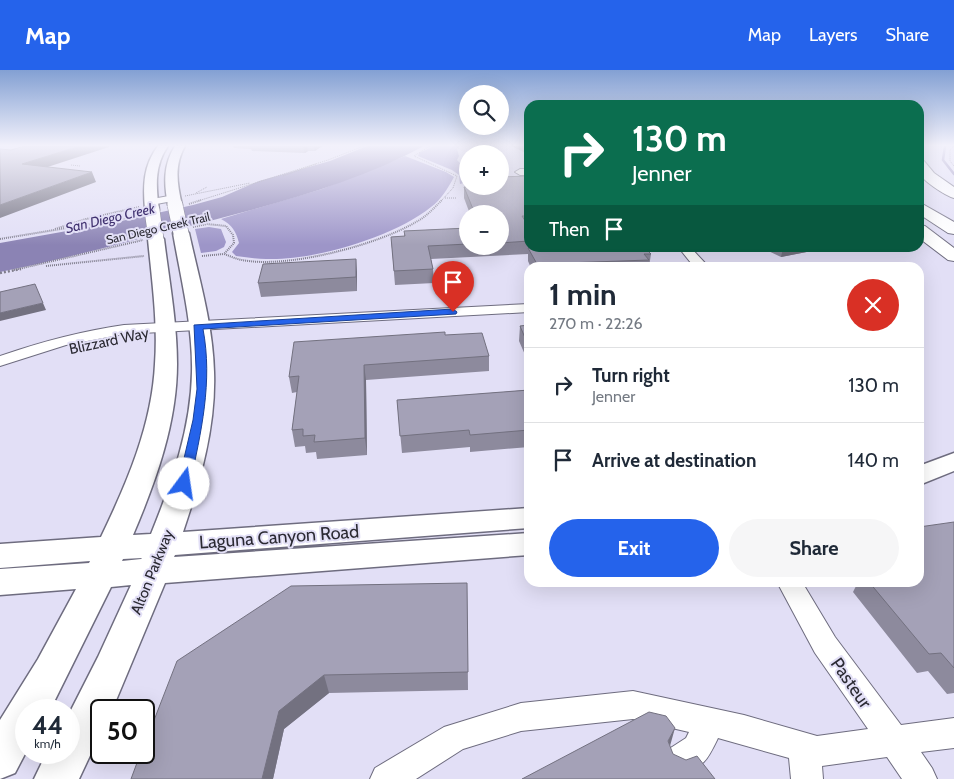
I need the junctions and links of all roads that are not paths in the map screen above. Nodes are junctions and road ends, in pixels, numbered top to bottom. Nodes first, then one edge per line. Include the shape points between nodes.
1 (150, 179) edge
2 (172, 179) edge
3 (933, 179) edge
4 (924, 187) edge
5 (954, 194) edge
6 (174, 201) junction
7 (924, 201) edge
8 (954, 205) edge
9 (148, 206) junction
10 (924, 210) edge
11 (954, 220) edge
12 (924, 222) edge
13 (954, 230) edge
14 (924, 234) edge
15 (954, 243) edge
16 (924, 249) edge
17 (689, 252) edge
18 (954, 256) edge
19 (698, 262) edge
20 (954, 269) edge
21 (524, 308) edge
22 (198, 326) junction
23 (167, 328) junction
24 (954, 461) edge
25 (924, 474) edge
26 (524, 519) edge
27 (524, 544) edge
28 (0, 556) edge
29 (158, 558) junction
30 (106, 561) junction
31 (0, 582) edge
32 (792, 587) edge
33 (35, 699) edge
34 (710, 722) junction
35 (15, 733) edge
36 (954, 733) edge
37 (893, 741) junction
38 (804, 747) junction
39 (0, 758) edge
40 (680, 760) edge
41 (56, 779) edge
42 (386, 779) edge
43 (807, 779) edge
44 (921, 779) edge

1 - 9 main road
2 - 6 main road, Alton Parkway
3 - 5 highway
4 - 8 highway
6 - 9 lane
6 - 22 main road, Alton Parkway, bridge via 185,230 186,258
7 - 11 highway
9 - 23 main road, bridge
10 - 13 highway
12 - 15 highway
14 - 18 highway
16 - 20 highway
17 - 19 street
21 - 22 street
22 - 23 street
22 - 29 main road, Alton Parkway via 203,389 200,412 186,476
23 - 23 street, Blizzard Way via 139,327 98,333 0,361 30,359 105,339
23 - 30 main road via 160,417 126,520
24 - 25 main road
26 - 29 main road, Laguna Canyon Road
27 - 29 main road, Laguna Canyon Road
28 - 30 main road, Laguna Canyon Road
29 - 30 main road, Laguna Canyon Road
29 - 41 main road, Alton Parkway via 121,650
30 - 31 main road, Laguna Canyon Road
30 - 33 main road
32 - 37 street, Pasteur via 824,645
34 - 38 street
34 - 40 street via 697,749
34 - 42 street via 633,705 521,717 455,737
35 - 39 main road
36 - 37 street
37 - 38 street via 817,751
37 - 44 street, Pasteur
38 - 43 street

